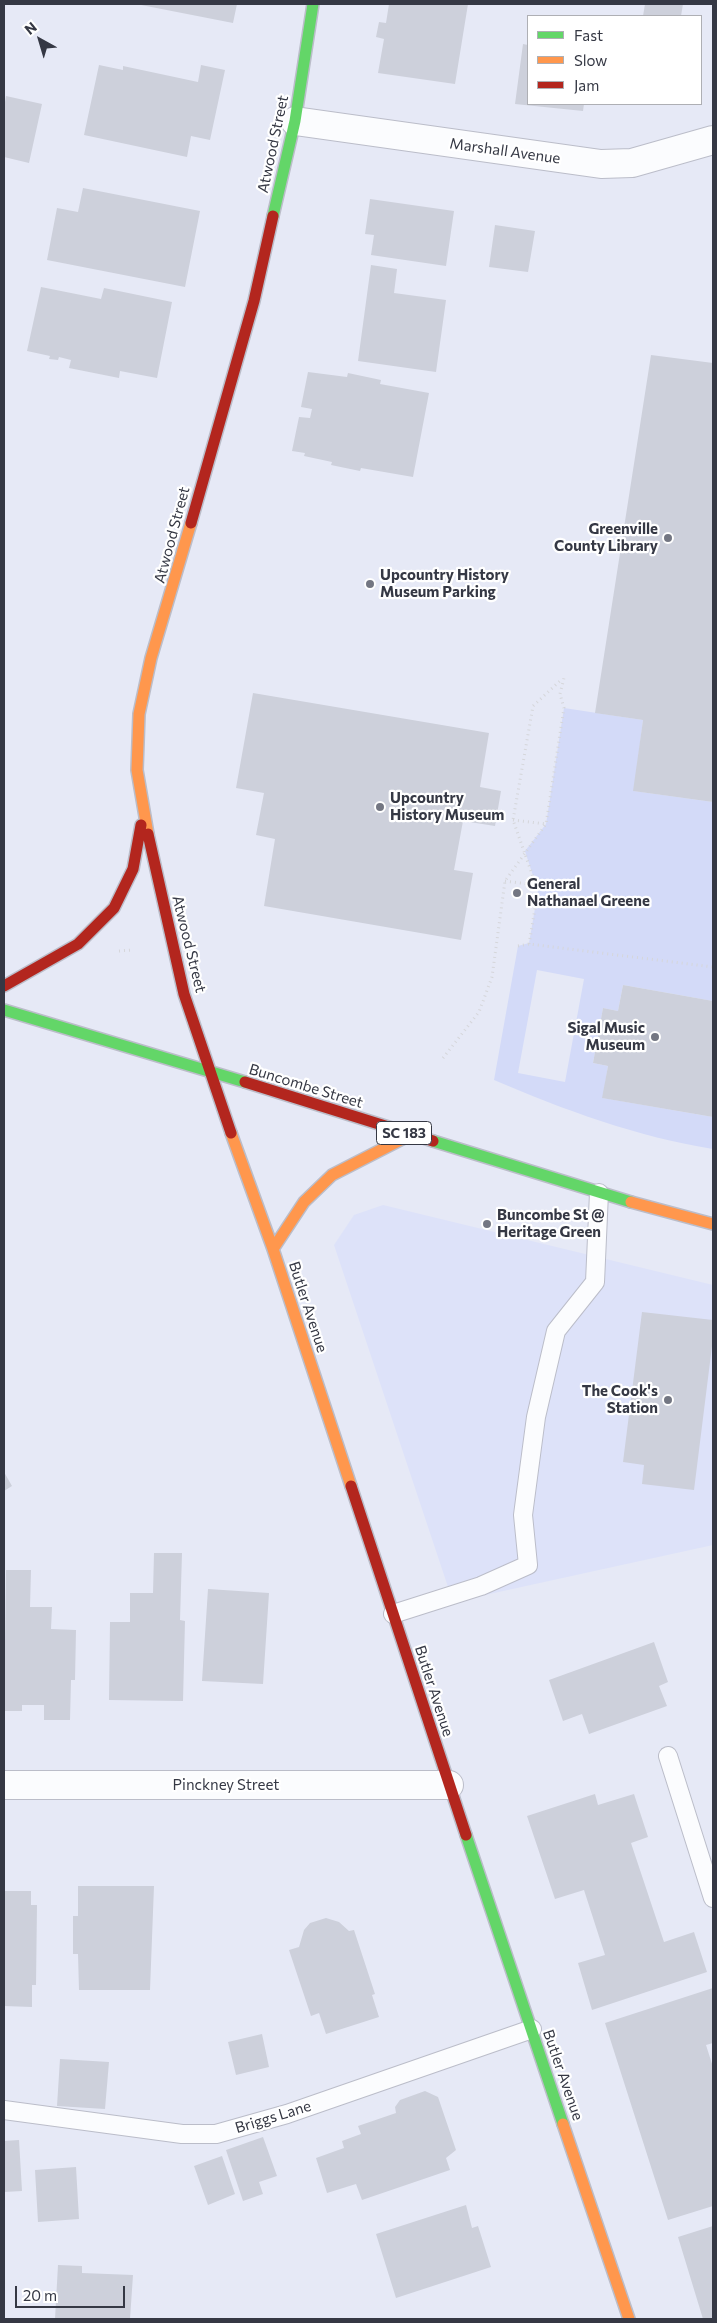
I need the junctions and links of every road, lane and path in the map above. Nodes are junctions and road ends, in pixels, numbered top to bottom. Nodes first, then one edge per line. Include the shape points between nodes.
1 (313, 4) edge
2 (295, 121) junction
3 (713, 140) edge
4 (143, 813) junction
5 (513, 820) junction
6 (546, 824) junction
7 (525, 851) junction
8 (505, 881) junction
9 (536, 885) junction
10 (530, 944) junction
11 (518, 946) dead end
12 (713, 968) edge
13 (4, 986) edge
14 (4, 1010) edge
15 (443, 1058) dead end
16 (209, 1073) junction
17 (410, 1135) junction
18 (599, 1193) junction
19 (666, 1200) dead end
20 (713, 1224) edge
21 (273, 1249) junction
22 (393, 1614) junction
23 (668, 1756) dead end
24 (4, 1785) edge
25 (449, 1785) junction
26 (713, 1898) edge
27 (532, 2029) junction
28 (4, 2110) edge
29 (629, 2319) edge

1 - 2 street, Atwood Street
2 - 3 street, Marshall Avenue via 601,164 632,163
2 - 4 street, Atwood Street via 254,302 151,658 139,714 136,770
4 - 13 street via 133,869 114,908 78,944
4 - 16 street, Atwood Street via 184,994
5 - 6 path
5 - 6 path via 533,706 564,678 560,694 564,708
5 - 7 path
6 - 7 path
7 - 8 path
7 - 9 path
8 - 9 path
8 - 15 path via 492,977 479,1012
9 - 10 path via 538,891
10 - 11 path
10 - 12 path
14 - 16 street, Buncombe Street / SC 183
16 - 17 street, Buncombe Street / SC 183 via 264,1087
16 - 21 street, Butler Avenue
17 - 18 street, Buncombe Street / SC 183
17 - 21 street via 332,1175 304,1202
18 - 19 street, Buncombe Street / SC 183
18 - 20 street, Buncombe Street
18 - 22 lane via 595,1282 556,1331 536,1417 522,1515 528,1565 481,1586
21 - 22 street, Butler Avenue
22 - 25 street, Butler Avenue
23 - 26 lane
24 - 25 street, Pinckney Street
25 - 27 street, Butler Avenue
27 - 28 lane, Briggs Lane via 287,2114 216,2134 182,2134
27 - 29 street, Butler Avenue

